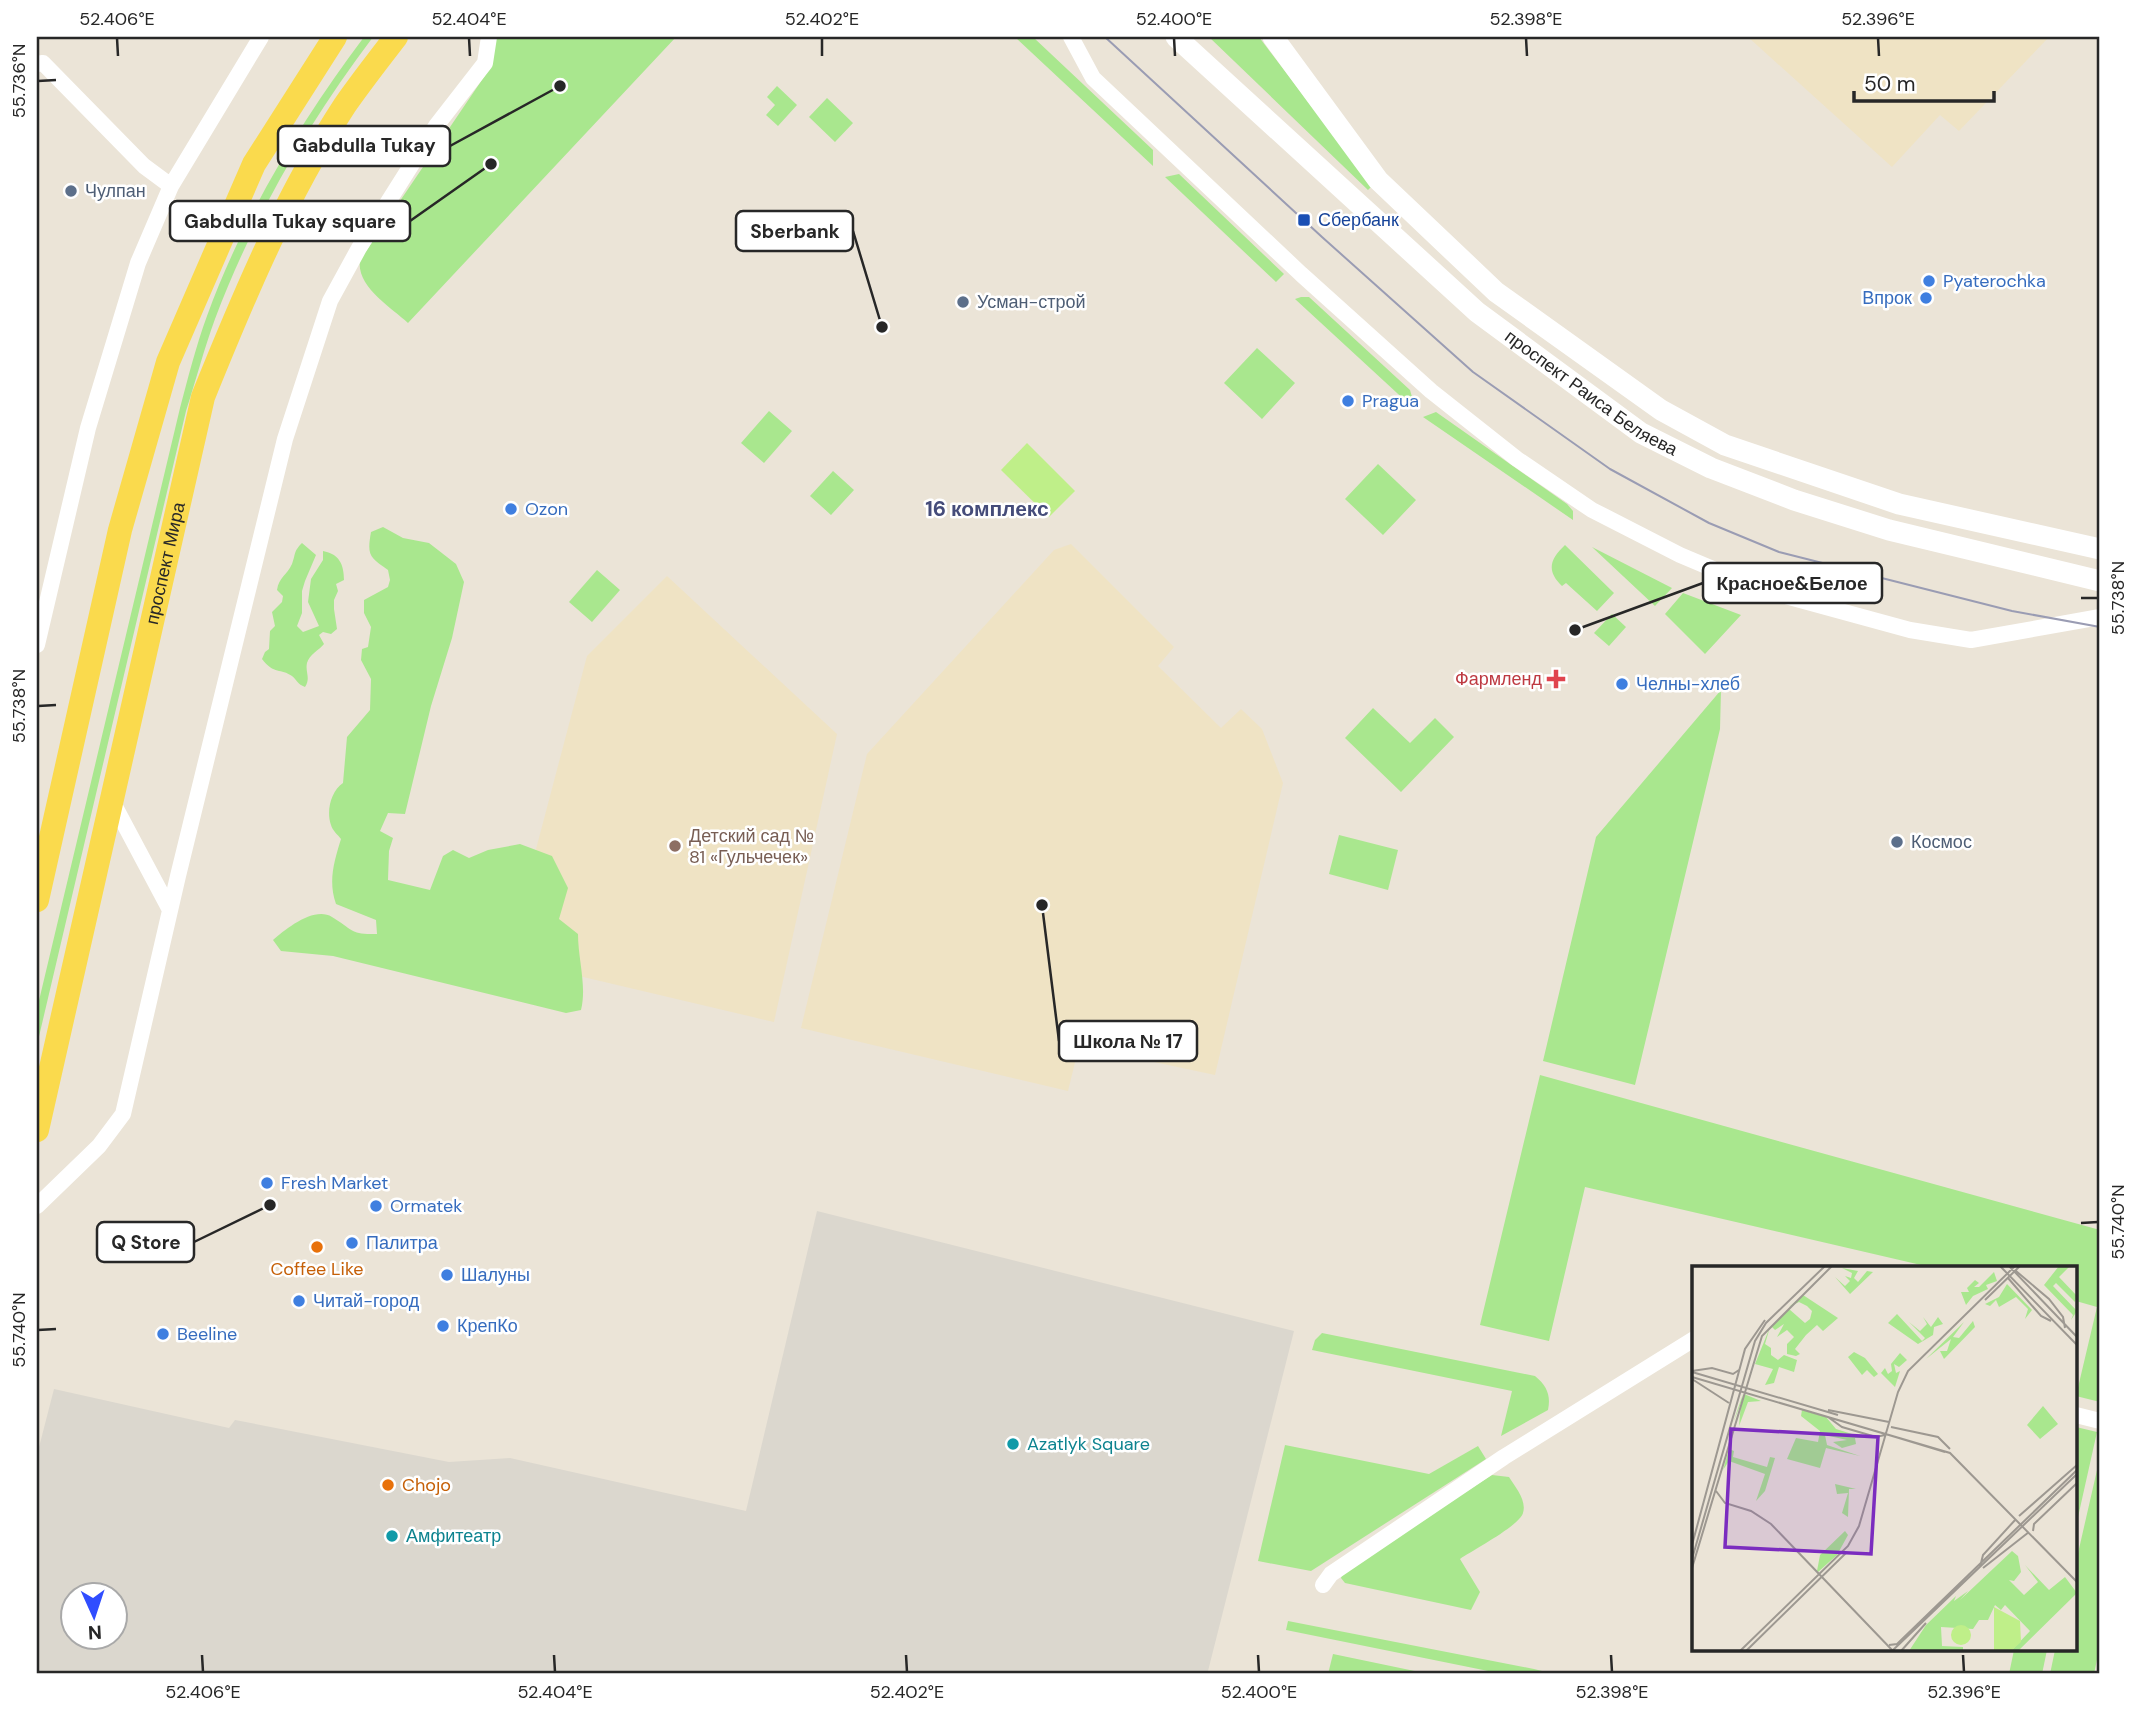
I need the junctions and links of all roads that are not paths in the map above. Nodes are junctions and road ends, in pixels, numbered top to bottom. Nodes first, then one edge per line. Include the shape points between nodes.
1 (261, 37) edge
2 (335, 37) edge
3 (396, 37) edge
4 (489, 37) edge
5 (1071, 37) edge
6 (1177, 37) edge
7 (1273, 37) edge
8 (37, 64) edge
9 (171, 186) junction
10 (2100, 549) edge
11 (2100, 581) edge
12 (2100, 617) edge
13 (37, 645) edge
14 (111, 799) junction
15 (37, 900) edge
16 (170, 910) junction
17 (37, 1130) edge
18 (37, 1206) edge
19 (1692, 1340) edge
20 (2078, 1416) edge
21 (2100, 1421) edge
22 (1323, 1585) dead end

1 - 9 street
2 - 15 main road via 254,164 168,362 120,530
3 - 14 main road, проспект Мира via 345,106 299,185 234,320 204,397
4 - 16 street via 485,63 436,126 330,301 285,439
5 - 12 street via 1093,78 1311,283 1431,391 1517,459 1592,510 1763,590 1910,630 1971,640
6 - 11 street, проспект Раиса Беляева via 1477,312 1641,433 1711,468 1794,500 1889,530
7 - 10 street, проспект Раиса Беляева via 1378,180 1496,292 1661,410 1724,444 1899,504
8 - 9 street via 43,63 144,166
9 - 13 street via 138,263 100,386
14 - 16 street
14 - 17 main road, проспект Мира
16 - 18 street via 123,1114 99,1146
19 - 22 street via 1504,1457 1331,1574
20 - 21 street

